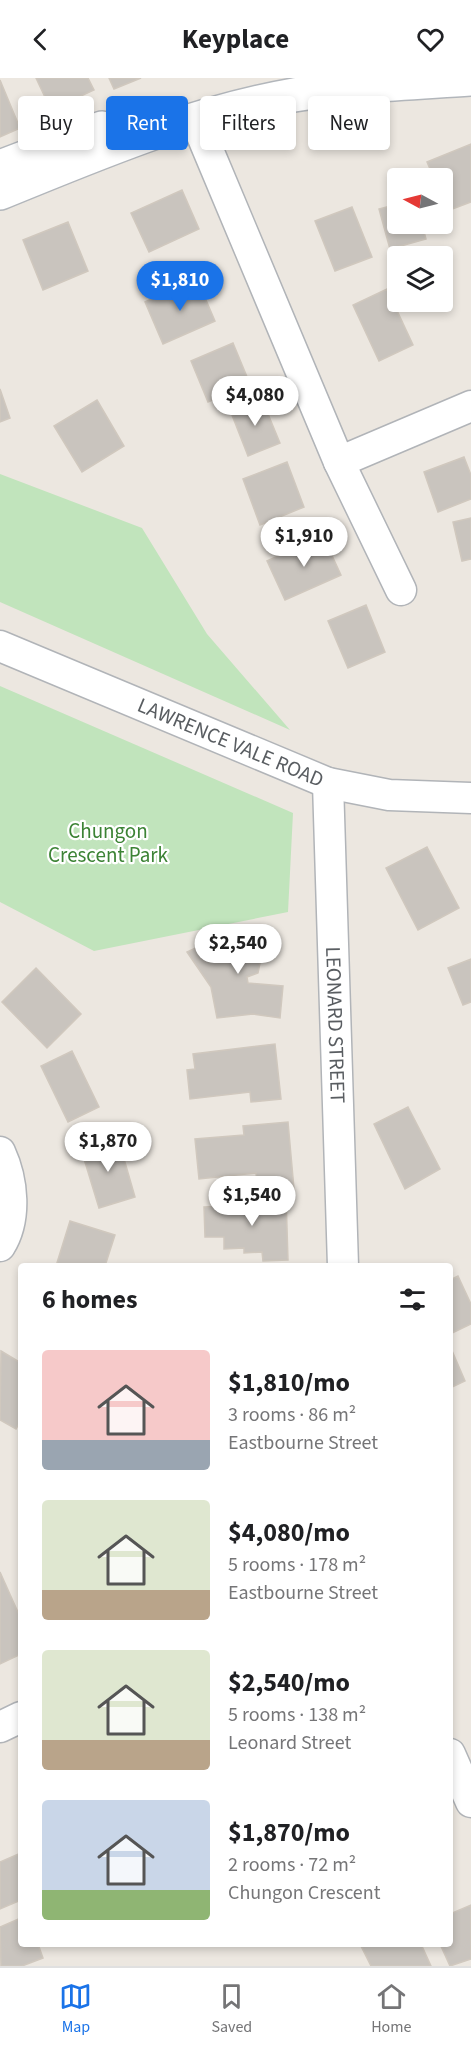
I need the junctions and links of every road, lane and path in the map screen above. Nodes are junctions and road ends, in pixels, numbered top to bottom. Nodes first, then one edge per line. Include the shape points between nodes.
1 (274, 78) edge
2 (471, 80) edge
3 (195, 119) junction
4 (0, 167) edge
5 (0, 193) edge
6 (471, 406) edge
7 (339, 462) junction
8 (401, 590) dead end
9 (0, 646) edge
10 (328, 783) junction
11 (471, 798) edge
12 (0, 1152) edge
13 (0, 1246) edge
14 (343, 1263) edge
15 (18, 1718) edge
16 (0, 1727) edge
17 (453, 1761) edge
18 (471, 1802) edge

1 - 4 main road via 153,109
2 - 3 main road via 361,86 294,95
3 - 5 main road
3 - 7 street
6 - 7 street
7 - 8 street
9 - 10 street, LAWRENCE VALE ROAD
10 - 11 street, LAWRENCE VALE ROAD via 389,795
10 - 14 street, LEONARD STREET
12 - 13 street via 11,1190 8,1226
15 - 16 street
17 - 18 street

